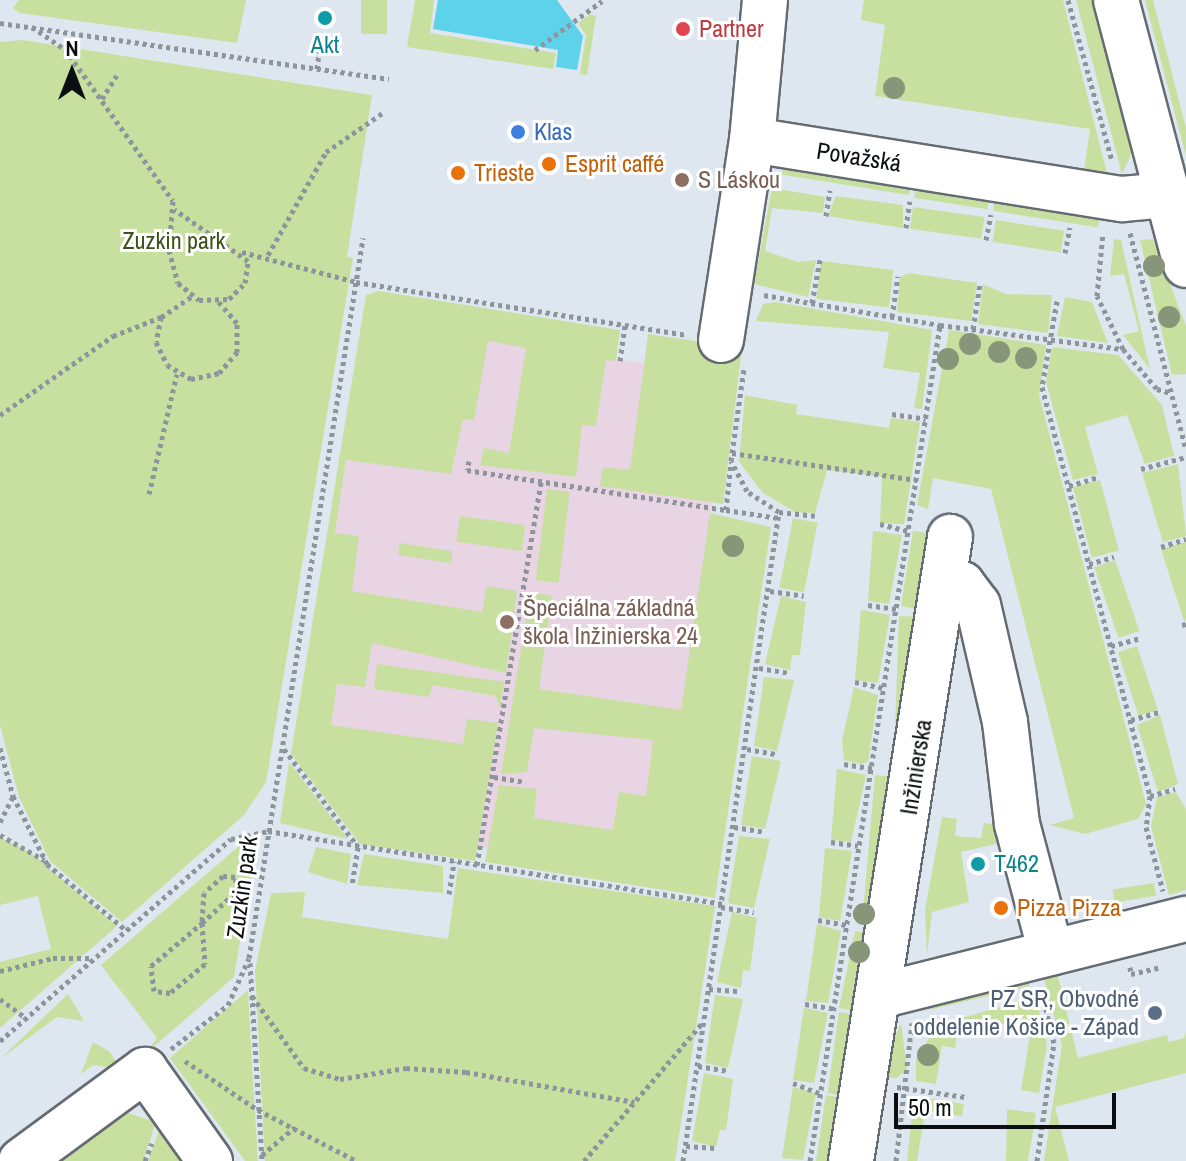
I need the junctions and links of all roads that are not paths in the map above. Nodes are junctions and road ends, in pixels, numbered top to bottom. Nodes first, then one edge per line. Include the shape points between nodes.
1 (765, 0) edge
2 (1116, 0) edge
3 (752, 140) junction
4 (1168, 195) junction
5 (1186, 265) edge
6 (721, 340) road end
7 (930, 534) road end
8 (944, 579) junction
9 (1179, 920) edge
10 (1051, 953) junction
11 (908, 1007) junction
12 (21, 1161) edge
13 (210, 1161) edge
14 (851, 1161) edge

1 - 3 street
2 - 4 street
3 - 4 street, Považská via 1122,199
3 - 6 street
4 - 5 street
7 - 8 street, Inžinierska
8 - 10 street via 962,584 978,605 1005,722 1017,824
8 - 11 street, Inžinierska
9 - 10 street
10 - 11 street
11 - 14 street, Inžinierska
12 - 13 street via 157,1060

